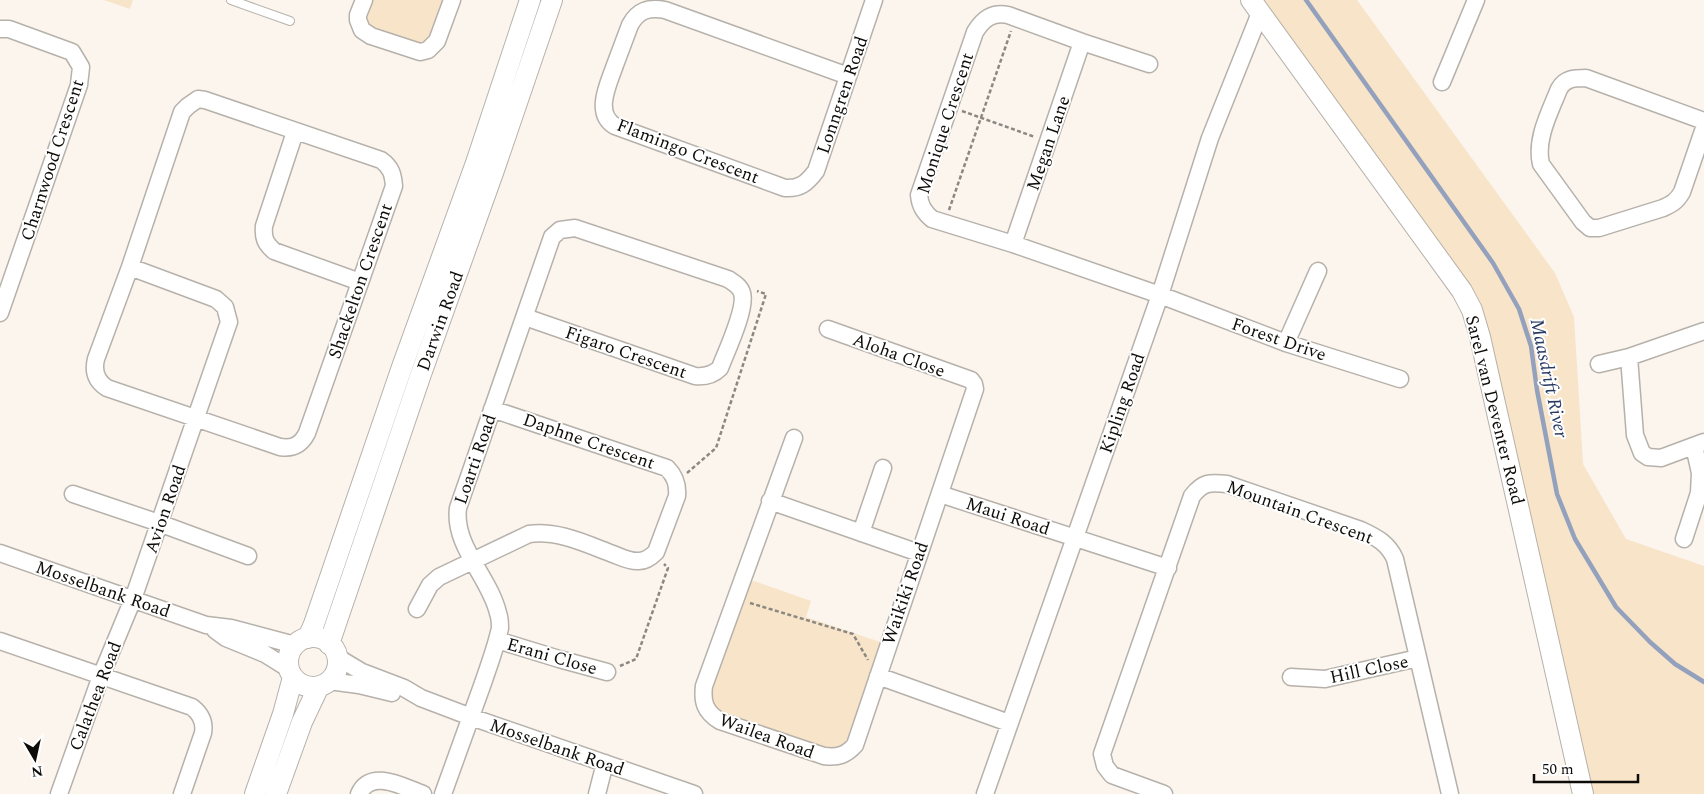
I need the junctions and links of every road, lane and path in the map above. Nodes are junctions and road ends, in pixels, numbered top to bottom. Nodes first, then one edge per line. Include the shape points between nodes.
1 (231, 0) edge
2 (364, 0) edge
3 (452, 0) edge
4 (530, 0) edge
5 (552, 0) edge
6 (874, 0) edge
7 (1476, 0) edge
8 (1255, 6) edge
9 (1016, 18) junction
10 (290, 21) dead end
11 (0, 30) edge
12 (1082, 42) junction
13 (1149, 64) dead end
14 (848, 76) junction
15 (1442, 82) dead end
16 (950, 106) junction
17 (982, 118) junction
18 (1704, 121) edge
19 (1704, 128) edge
20 (295, 132) junction
21 (1048, 142) junction
22 (803, 185) joint
23 (944, 222) junction
24 (1013, 244) junction
25 (130, 267) junction
26 (1318, 270) dead end
27 (360, 282) junction
28 (739, 287) junction
29 (1160, 295) junction
30 (0, 313) edge
31 (525, 317) junction
32 (828, 329) dead end
33 (1704, 332) edge
34 (1286, 343) junction
35 (1629, 357) junction
36 (1599, 364) dead end
37 (1400, 379) dead end
38 (971, 380) joint
39 (492, 409) junction
40 (196, 418) junction
41 (794, 438) dead end
42 (1699, 444) edge
43 (883, 468) dead end
44 (676, 482) junction
45 (73, 494) dead end
46 (940, 494) junction
47 (770, 501) junction
48 (159, 523) junction
49 (860, 533) junction
50 (1075, 538) junction
51 (1684, 539) dead end
52 (656, 552) junction
53 (918, 553) junction
54 (0, 554) edge
55 (248, 556) dead end
56 (472, 561) junction
57 (1168, 568) junction
58 (735, 599) junction
59 (133, 600) junction
60 (417, 609) dead end
61 (206, 625) junction
62 (497, 640) junction
63 (0, 641) edge
64 (301, 641) junction
65 (333, 650) junction
66 (1418, 658) junction
67 (607, 672) joint
68 (290, 674) junction
69 (101, 676) junction
70 (878, 676) junction
71 (1291, 676) dead end
72 (324, 684) junction
73 (421, 698) junction
74 (471, 717) junction
75 (1009, 723) junction
76 (605, 763) junction
77 (59, 794) edge
78 (182, 794) edge
79 (254, 794) edge
80 (276, 794) edge
81 (358, 794) edge
82 (423, 794) edge
83 (443, 794) edge
84 (598, 794) edge
85 (694, 794) edge
86 (985, 794) edge
87 (1164, 794) edge
88 (1450, 794) edge
89 (1583, 794) edge

1 - 10 lane
2 - 3 street via 358,20 362,30 420,52 432,48 437,41
4 - 64 street, Darwin Road via 476,164 314,624
5 - 65 street, Darwin Road via 418,383
6 - 14 street, Lonngren Road
7 - 15 street
8 - 29 street, Kipling Road
8 - 89 street, Sarel van Deventer Road via 1462,291 1472,310
9 - 12 street, Monique Crescent
9 - 16 street, Monique Crescent via 1000,14 983,20 975,32
9 - 17 path
11 - 30 street, Charnwood Crescent via 9,29 72,52 79,62 81,76
12 - 13 street, Monique Crescent
12 - 21 street, Megan Lane
14 - 22 street, Lonngren Road via 816,171
14 - 22 street, Flamingo Crescent via 656,8 640,13 630,25 605,95 605,112 610,123 785,188
16 - 17 path
16 - 23 street, Monique Crescent via 919,195 926,214
17 - 21 path
17 - 23 path
18 - 19 street via 1586,78 1569,79 1560,86 1542,135 1539,156 1541,164 1583,222 1590,228 1599,228 1663,208 1678,199
20 - 25 street, Shackelton Crescent via 205,100 188,106 182,112
20 - 27 street via 264,226 264,240 274,251
20 - 27 street, Shackelton Crescent via 381,160 392,170 394,186
21 - 24 street, Megan Lane
23 - 24 street, Monique Crescent
24 - 29 street, Monique Crescent
25 - 40 street, Avion Road via 216,299 228,312 228,327
25 - 40 street, Shackelton Crescent via 96,359 94,370 98,380 107,388
26 - 34 street
27 - 40 street, Shackelton Crescent via 301,443 291,448 280,447
28 - 31 street, Loarti Road via 728,280 575,228 560,230 552,237
28 - 31 street, Figaro Crescent via 743,294 742,306 720,368 703,377
28 - 44 path via 766,294 716,448
29 - 34 street, Forest Drive
29 - 50 street, Kipling Road
31 - 39 street, Loarti Road
32 - 38 street, Aloha Close
33 - 35 street
34 - 37 street, Forest Drive
35 - 36 street
35 - 42 street via 1635,435 1642,453 1661,458
38 - 46 street, Waikiki Road via 975,392
39 - 44 street, Daphne Crescent via 667,468
39 - 56 street, Loarti Road via 456,519
40 - 48 street, Avion Road
41 - 47 street, Wailea Road
42 - 51 street via 1699,493
43 - 49 street
44 - 52 street via 677,496
45 - 48 street
46 - 50 street, Maui Road
46 - 53 street, Waikiki Road
47 - 49 street
47 - 58 street, Wailea Road
48 - 55 street
48 - 59 street, Avion Road
49 - 53 street
50 - 57 street, Maui Road
50 - 75 street, Kipling Road
52 - 56 street via 644,560 629,560 556,534 541,532 529,534
52 - 67 path via 668,568 636,659
53 - 70 street, Waikiki Road
54 - 59 street, Mosselbank Road
56 - 60 street via 430,584
56 - 62 street, Loarti Road via 499,614
57 - 66 street, Mountain Crescent via 1192,496 1204,484 1226,484 1361,530 1377,537 1391,550
57 - 87 street, Mountain Crescent via 1102,754 1112,775
58 - 70 path via 853,634
58 - 70 street, Wailea Road via 704,686 705,706 720,721 824,756 842,756 855,745
59 - 61 street, Mosselbank Road
59 - 69 street, Calathea Road
61 - 64 street, Mosselbank Road via 231,628 277,641
61 - 68 street, Mosselbank Road via 226,638 266,654
62 - 67 street, Erani Close
62 - 74 street, Loarti Road
63 - 69 street
64 - 65 street via 315,637
64 - 68 street via 288,657
65 - 72 street via 338,665
65 - 73 street, Mosselbank Road via 362,672
66 - 71 street, Hill Close via 1324,679
66 - 88 street, Mountain Crescent
68 - 72 street via 305,686
68 - 79 street via 283,714
69 - 77 street, Calathea Road
69 - 78 street via 192,707 200,714 204,723 203,734
70 - 75 street
72 - 73 street, Mosselbank Road via 359,685
72 - 80 street via 302,722
73 - 74 street, Mosselbank Road
74 - 76 street, Mosselbank Road
74 - 83 street, Loarti Road
75 - 86 street, Kipling Road
76 - 84 street
76 - 85 street, Mosselbank Road
81 - 82 street via 366,784 381,780

